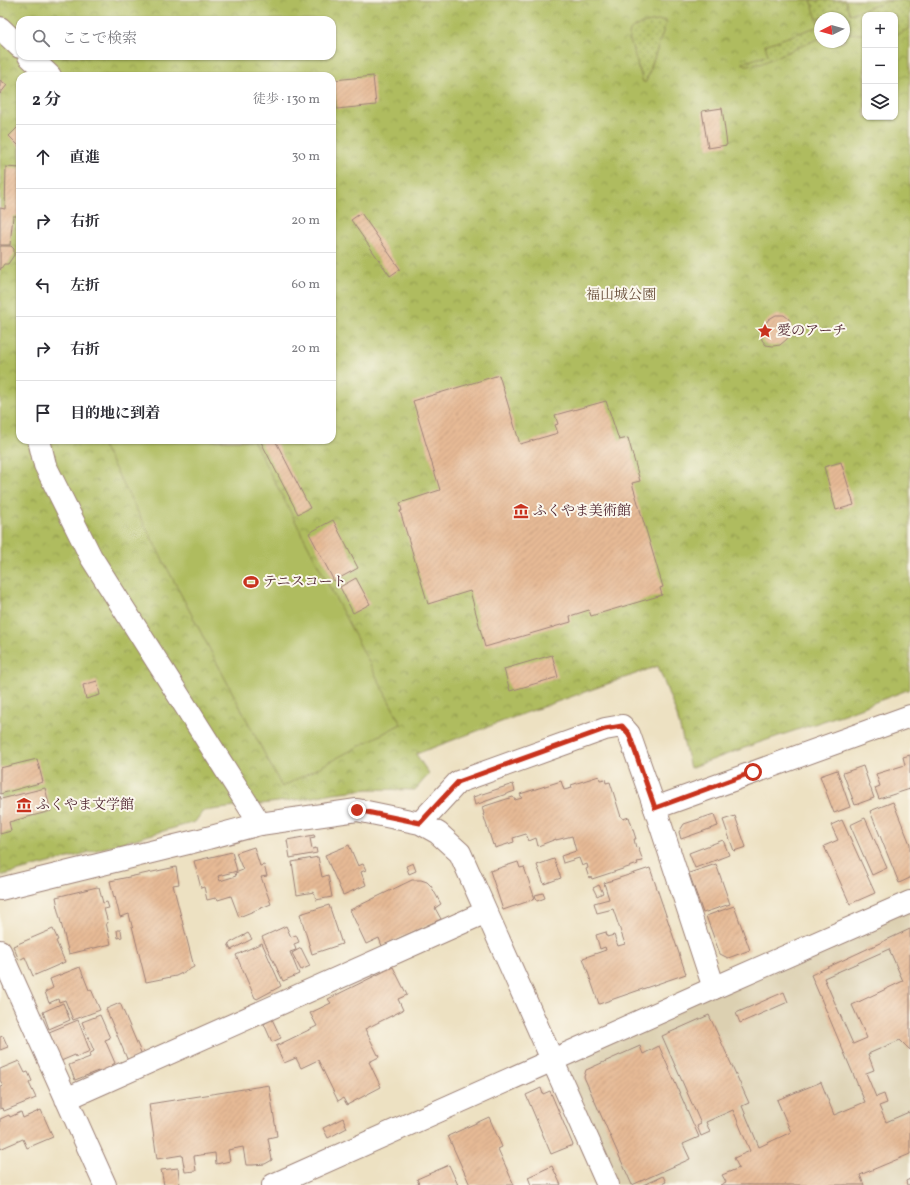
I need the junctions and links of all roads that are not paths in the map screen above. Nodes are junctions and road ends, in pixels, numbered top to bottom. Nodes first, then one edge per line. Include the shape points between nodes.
1 (0, 28) edge
2 (16, 43) edge
3 (33, 60) edge
4 (46, 72) edge
5 (40, 444) edge
6 (910, 716) edge
7 (655, 808) junction
8 (420, 823) junction
9 (260, 824) junction
10 (0, 888) edge
11 (910, 902) edge
12 (486, 912) junction
13 (0, 951) edge
14 (714, 988) junction
15 (552, 1060) junction
16 (66, 1099) junction
17 (106, 1185) edge
18 (273, 1185) edge
19 (608, 1185) edge

1 - 2 street
3 - 4 street
5 - 9 street via 45,465 91,556
6 - 7 street
7 - 8 street via 629,734 622,726 605,729 458,782
7 - 14 street
8 - 9 street via 357,810
8 - 12 street via 438,833 460,853
9 - 10 street
11 - 14 street
12 - 15 street
12 - 16 street
13 - 16 street
14 - 15 street
15 - 18 street
15 - 19 street
16 - 17 street

